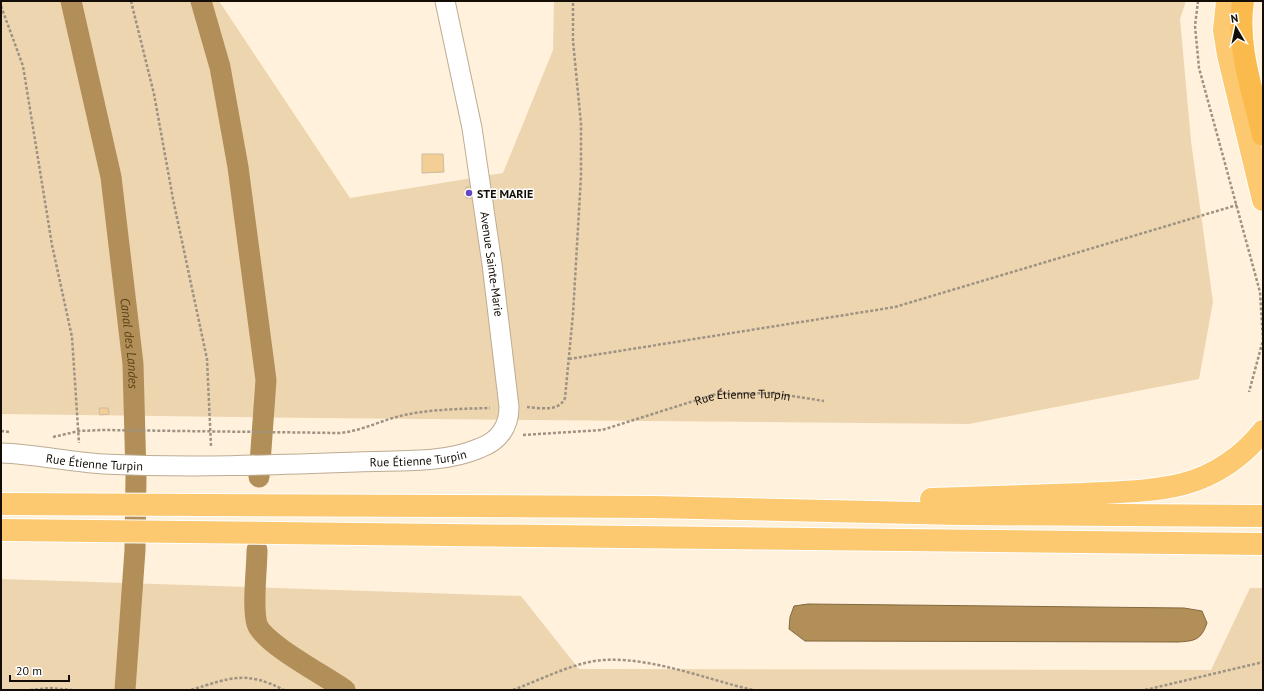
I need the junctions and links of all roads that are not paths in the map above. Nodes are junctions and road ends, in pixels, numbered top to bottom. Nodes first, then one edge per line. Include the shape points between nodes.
1 (445, 1) edge
2 (1227, 1) edge
3 (1243, 1) edge
4 (1263, 135) edge
5 (1263, 200) edge
6 (1263, 431) edge
7 (503, 433) joint
8 (1, 453) edge
9 (1, 504) edge
10 (654, 508) junction
11 (1263, 516) edge
12 (1, 530) edge
13 (1263, 544) edge

1 - 7 street, Avenue Sainte-Marie via 472,128 492,264 509,407 508,423
2 - 5 highway via 1224,30 1228,55
3 - 4 highway via 1243,52
6 - 10 highway via 1246,451 1206,476 1183,484 1152,489 1060,495
7 - 8 street, Rue Étienne Turpin via 481,448 457,455 285,465 103,464
9 - 10 highway
10 - 11 highway
12 - 13 highway

